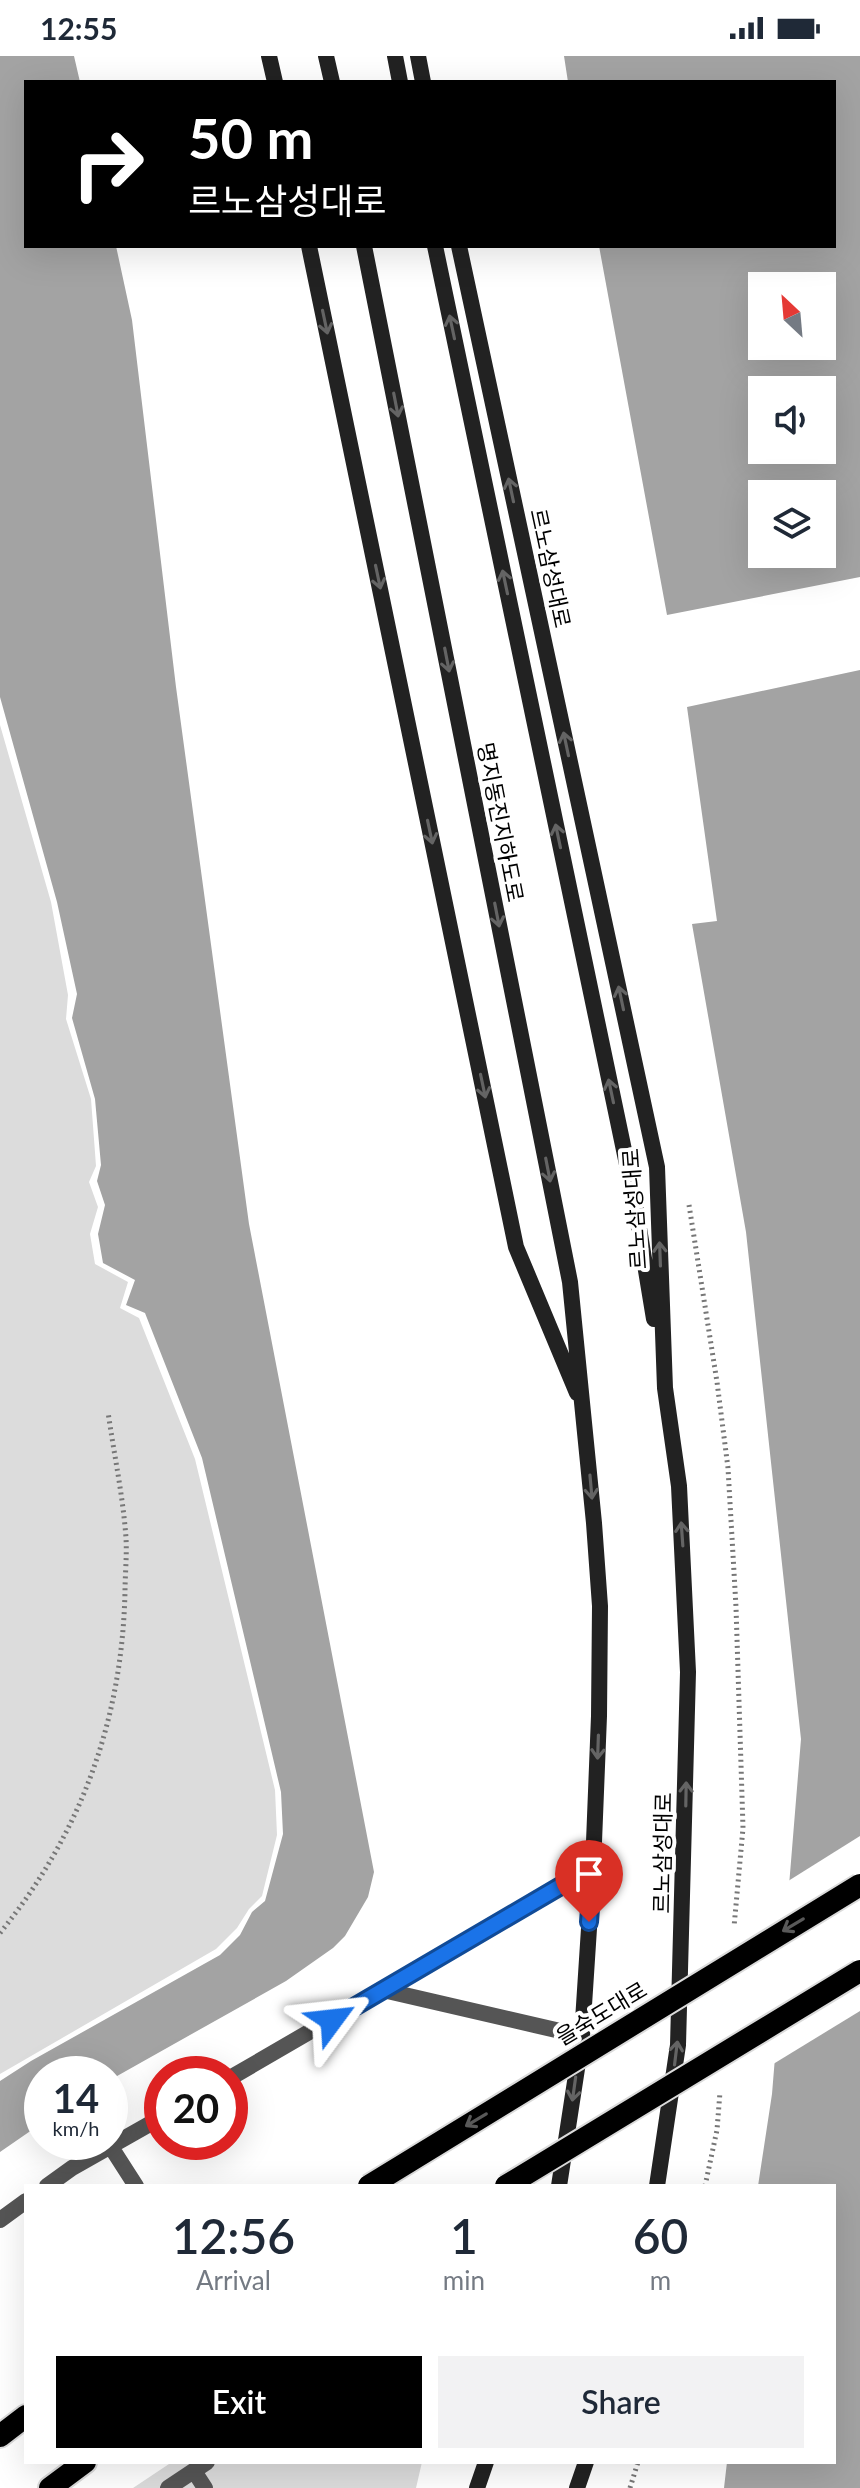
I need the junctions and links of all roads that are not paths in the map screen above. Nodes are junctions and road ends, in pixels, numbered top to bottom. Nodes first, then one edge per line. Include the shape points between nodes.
1 (269, 56) edge
2 (326, 56) edge
3 (395, 56) edge
4 (418, 56) edge
5 (275, 80) edge
6 (332, 80) edge
7 (400, 80) edge
8 (423, 80) edge
9 (309, 248) edge
10 (364, 248) edge
11 (435, 248) edge
12 (459, 248) edge
13 (665, 1388) junction
14 (583, 1409) junction
15 (593, 1867) junction
16 (860, 1885) edge
17 (860, 1971) edge
18 (383, 1990) junction
19 (582, 2036) junction
20 (248, 2068) edge
21 (90, 2160) edge
22 (119, 2160) edge
23 (50, 2184) edge
24 (135, 2184) edge
25 (372, 2184) edge
26 (509, 2184) edge
27 (559, 2184) edge
28 (657, 2184) edge
29 (24, 2202) edge
30 (0, 2220) edge
31 (24, 2418) edge
32 (0, 2436) edge
33 (82, 2464) edge
34 (485, 2464) edge
35 (585, 2464) edge
36 (200, 2466) edge
37 (50, 2488) edge
38 (168, 2488) edge
39 (205, 2488) edge
40 (477, 2488) edge
41 (577, 2488) edge

1 - 5 main road
2 - 6 main road
3 - 7 main road
4 - 8 main road
9 -> 14 main road via 516,1247
10 -> 14 main road, 명지동진지하도로 via 570,1282
13 -> 11 main road via 634,1198
13 -> 12 main road, 르노삼성대로 via 657,1167
28 -> 13 main road, 르노삼성대로 via 678,2045 688,1672 679,1486
14 -> 15 main road via 600,1606
15 - 18 lane
15 - 19 main road
16 -> 25 highway, 을숙도대로, bridge
17 - 26 highway, bridge
18 - 19 lane
18 - 20 lane
19 -> 27 main road
21 - 23 lane
22 - 24 lane
29 - 30 lane
31 - 32 highway
33 - 37 highway
34 - 40 main road
35 - 41 main road
36 - 38 lane
36 - 39 lane

